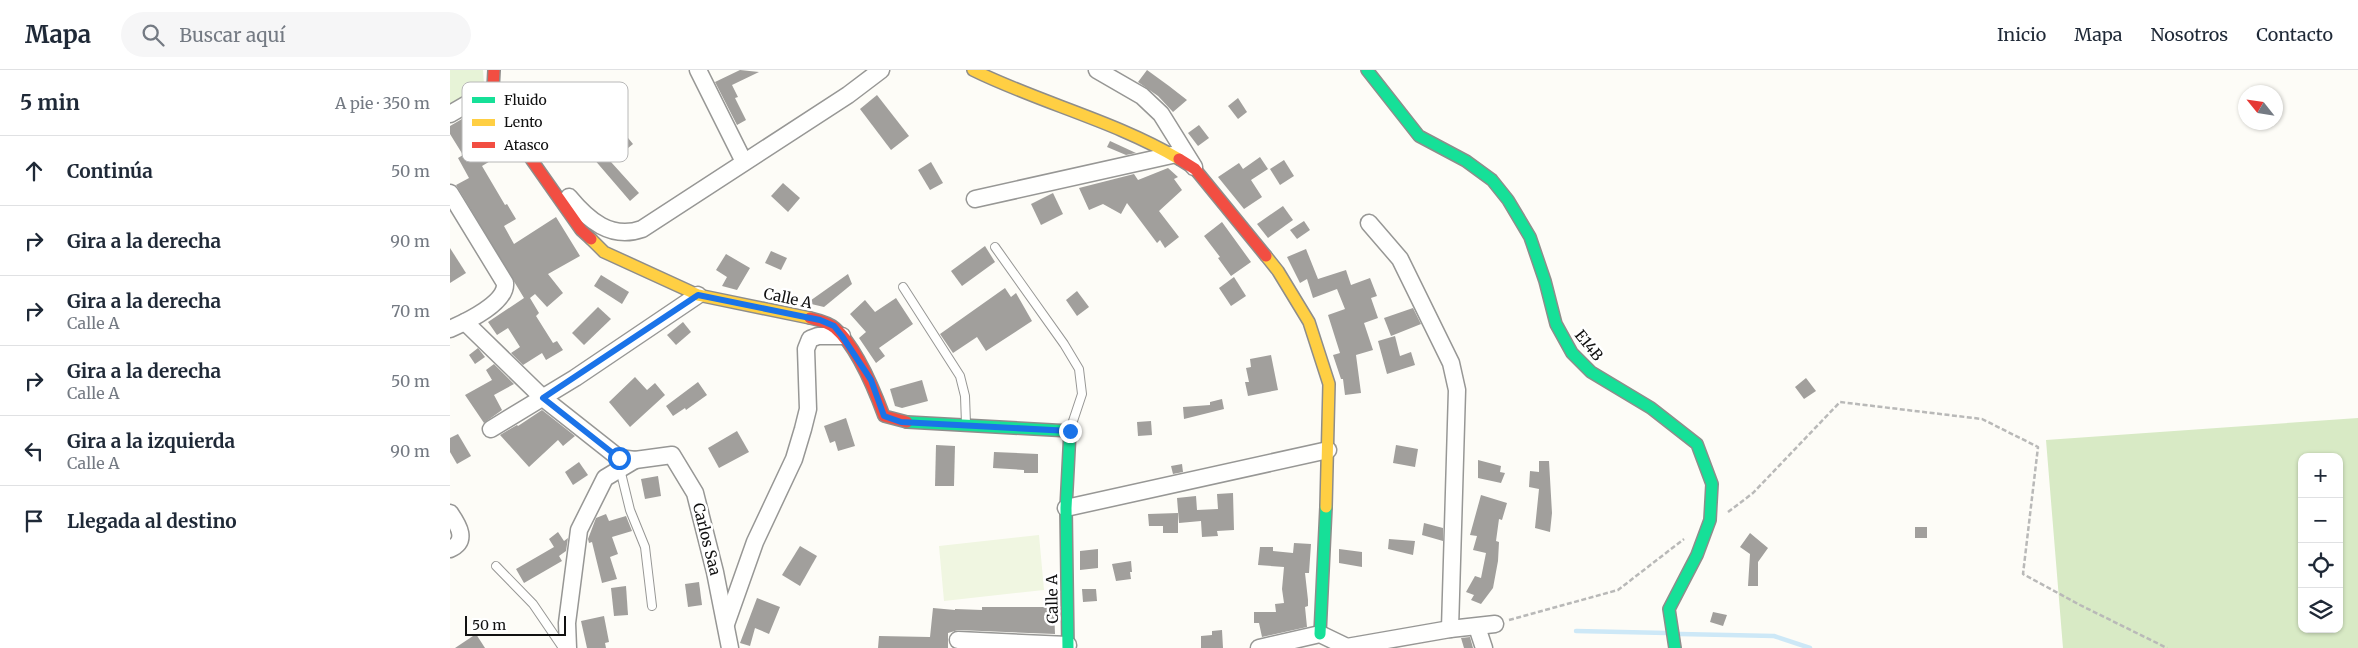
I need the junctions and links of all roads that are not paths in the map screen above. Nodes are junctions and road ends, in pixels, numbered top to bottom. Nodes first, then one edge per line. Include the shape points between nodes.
1 (698, 70) edge
2 (882, 70) edge
3 (972, 70) edge
4 (1097, 70) edge
5 (1367, 70) edge
6 (462, 107) edge
7 (450, 114) edge
8 (1172, 155) junction
9 (533, 162) edge
10 (535, 162) edge
11 (744, 162) junction
12 (1195, 169) junction
13 (450, 194) edge
14 (975, 199) dead end
15 (1369, 223) dead end
16 (996, 247) dead end
17 (903, 287) dead end
18 (698, 295) junction
19 (465, 322) junction
20 (450, 328) edge
21 (842, 336) junction
22 (543, 398) junction
23 (966, 426) junction
24 (491, 429) dead end
25 (1070, 431) junction
26 (1328, 450) junction
27 (635, 460) junction
28 (620, 469) junction
29 (1066, 508) junction
30 (450, 513) edge
31 (450, 549) edge
32 (496, 566) dead end
33 (652, 606) dead end
34 (726, 624) junction
35 (1495, 624) road end
36 (1477, 627) junction
37 (1450, 629) junction
38 (1320, 634) junction
39 (958, 640) dead end
40 (1673, 643) edge
41 (1068, 647) edge
42 (563, 648) edge
43 (568, 648) edge
44 (730, 648) edge
45 (1259, 648) edge
46 (1347, 648) edge
47 (1484, 648) edge

1 - 11 street
2 - 11 street
3 - 8 street via 1108,125
4 - 12 street via 1142,96 1161,114
5 - 40 street, E14B via 1419,136 1466,161 1492,180 1508,200 1530,237 1556,324 1572,353 1591,372 1651,408 1697,444 1712,484 1708,528 1669,609
6 - 7 street
8 - 12 street
8 - 14 street
9 - 18 street, Calle A via 581,230 604,252
10 - 11 street via 582,213 615,232 642,228
12 - 26 street via 1278,271 1309,322 1329,384
13 - 19 street via 506,289 501,297
15 - 37 street via 1400,259 1451,363 1456,390
16 - 25 lane via 1079,369 1082,394
17 - 23 lane via 960,376 965,396
18 - 21 street, Calle A via 820,320 834,326
18 - 22 street
19 - 20 street
19 - 22 street
21 - 23 street, Calle A via 871,380 884,416 895,422
21 - 34 street via 810,339 806,349 808,409 803,429 794,459 755,542
22 - 24 street
22 - 27 street via 612,454 625,460
23 - 25 street, Calle A
25 - 29 street, Calle A
26 - 29 street
26 - 38 street
27 - 28 street
27 - 34 street, Carlos Saa via 672,455 695,493
28 - 33 lane via 630,510 645,547
28 - 43 street via 606,478 579,530 567,623
29 - 41 street, Calle A
30 - 31 street via 460,528 461,540
32 - 42 lane via 533,604
34 - 44 street, Carlos Saa
35 - 36 street
36 - 37 street
36 - 47 street
37 - 46 street
38 - 45 street
38 - 46 street
39 - 41 street

